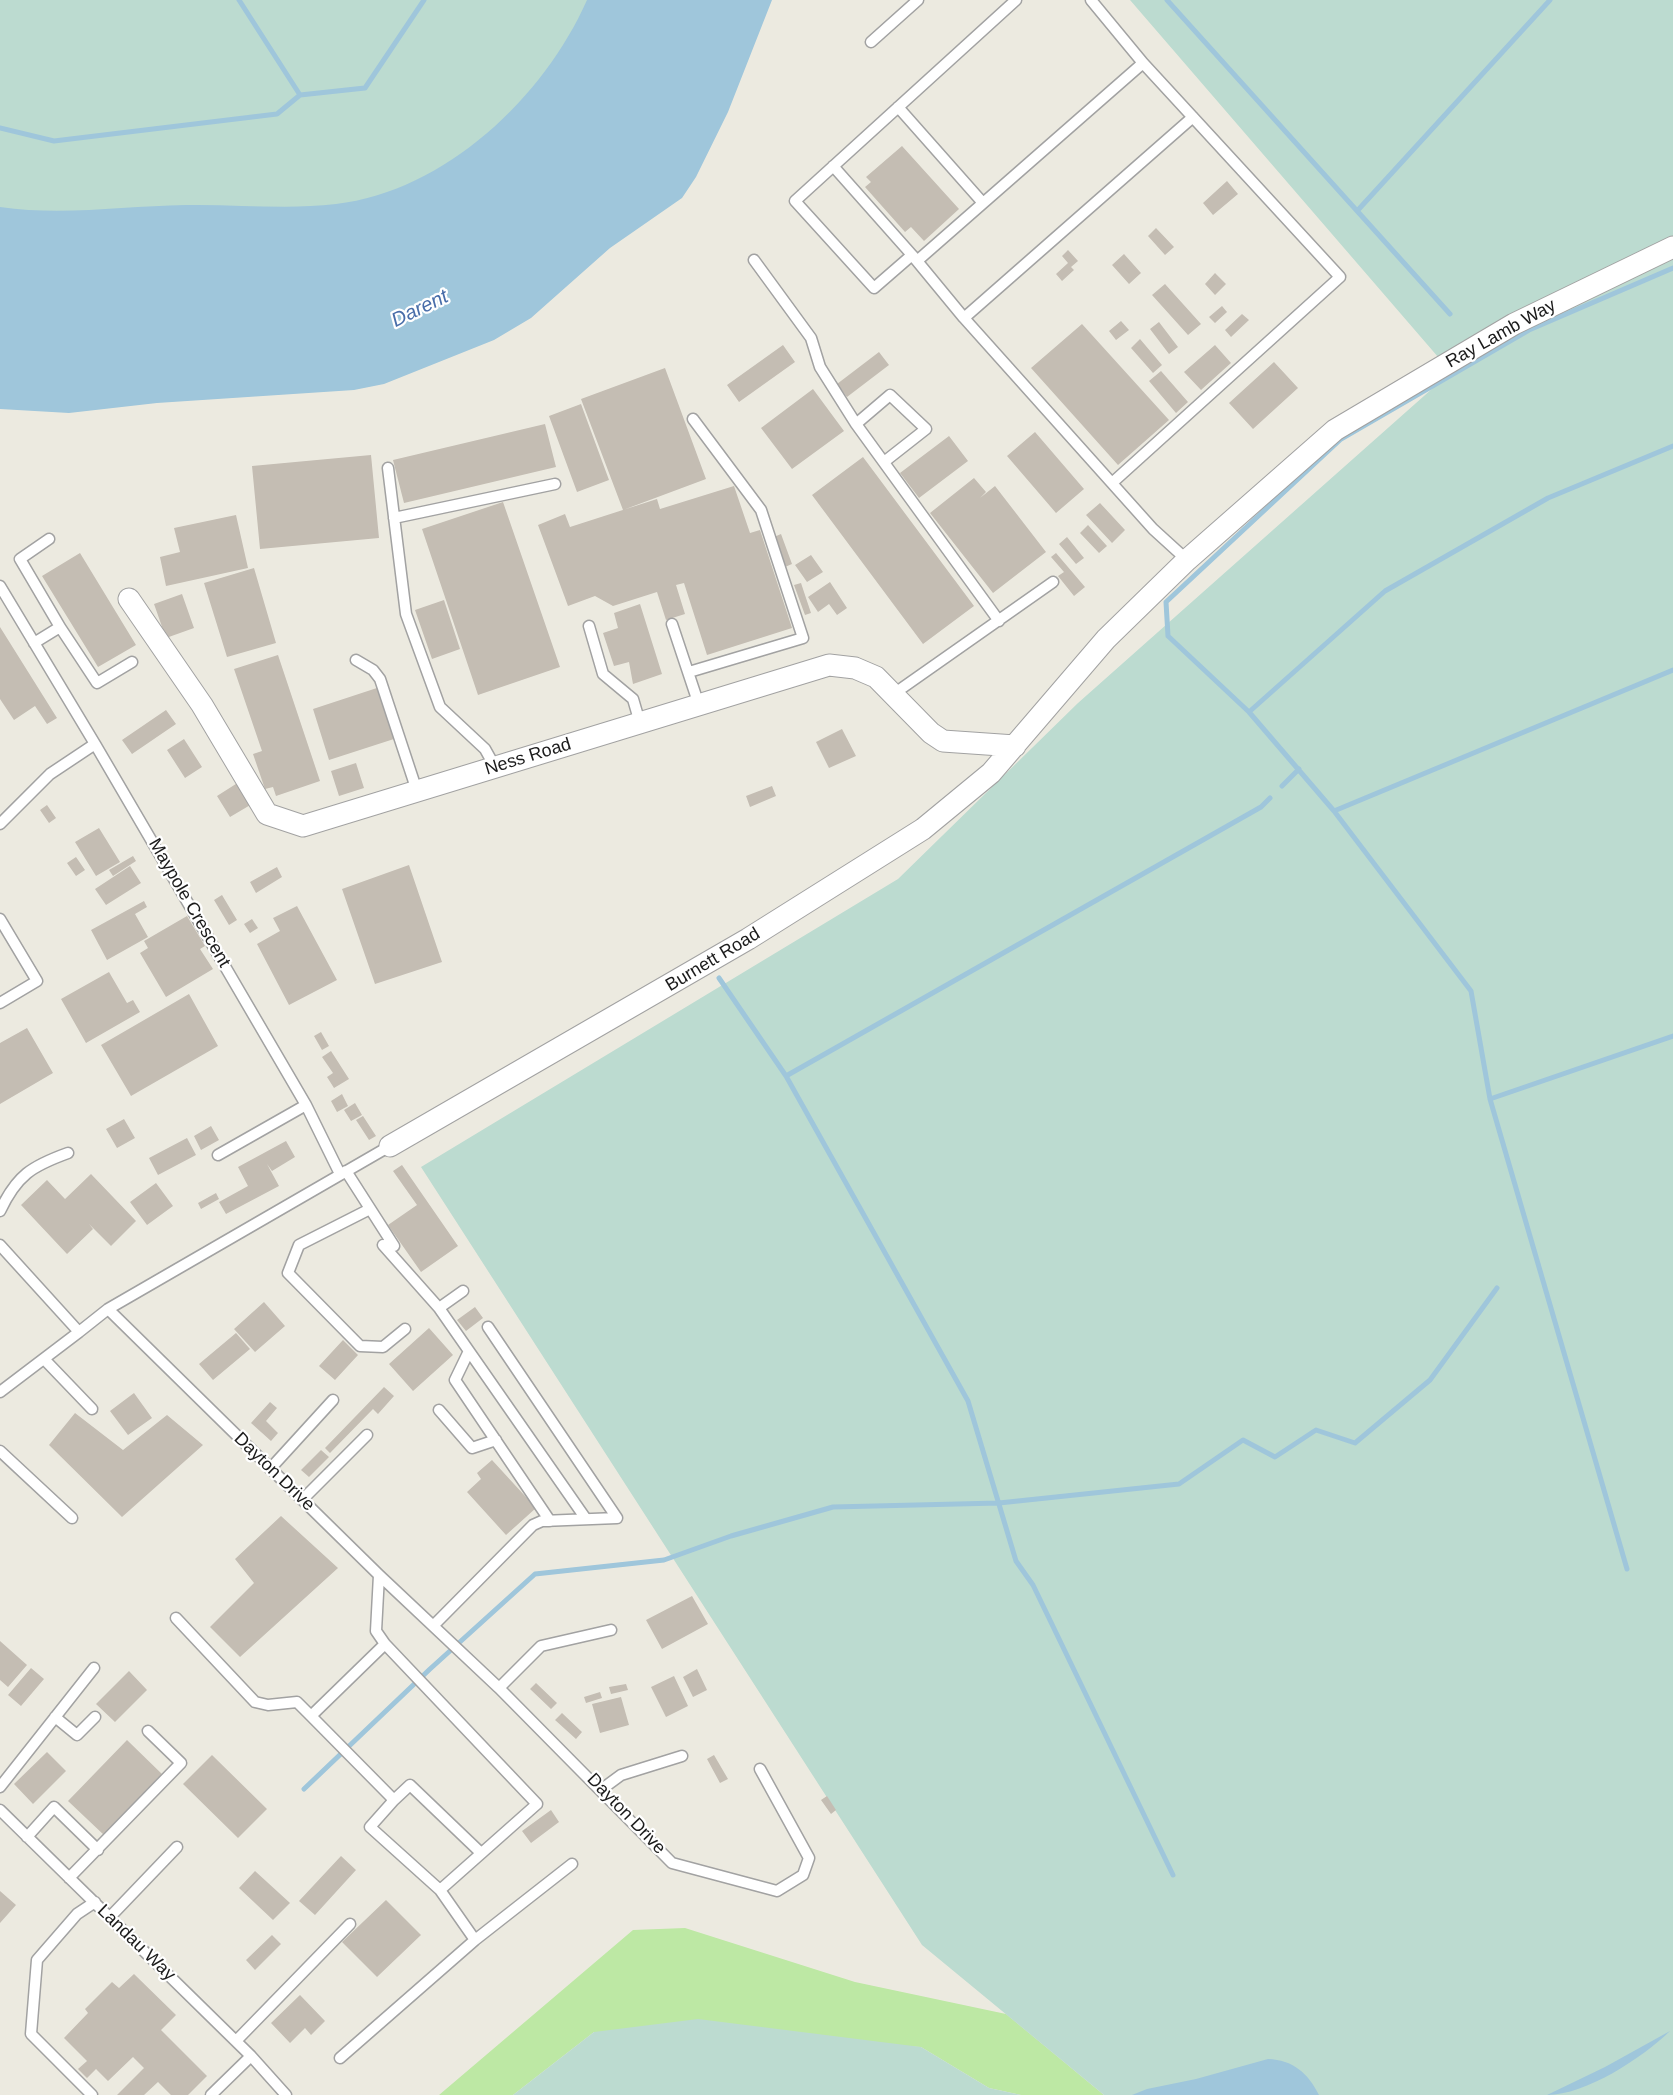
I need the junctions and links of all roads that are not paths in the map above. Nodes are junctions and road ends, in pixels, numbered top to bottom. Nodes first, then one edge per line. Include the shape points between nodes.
1 (918, 0) edge
2 (1016, 0) edge
3 (1091, 0) edge
4 (871, 42) dead end
5 (1143, 63) junction
6 (898, 107) junction
7 (1193, 117) junction
8 (833, 166) junction
9 (983, 203) junction
10 (1673, 247) edge
11 (914, 258) junction
12 (754, 260) dead end
13 (964, 318) junction
14 (693, 419) dead end
15 (856, 424) junction
16 (884, 462) junction
17 (388, 468) dead end
18 (1112, 483) junction
19 (555, 484) dead end
20 (394, 518) junction
21 (49, 539) dead end
22 (1187, 560) junction
23 (1053, 582) dead end
24 (0, 586) edge
25 (129, 599) dead end
26 (999, 621) junction
27 (672, 624) dead end
28 (590, 626) dead end
29 (60, 627) junction
30 (34, 643) junction
31 (356, 660) dead end
32 (132, 662) dead end
33 (689, 672) junction
34 (895, 693) junction
35 (699, 705) junction
36 (640, 723) junction
37 (95, 744) junction
38 (1015, 746) junction
39 (495, 767) junction
40 (417, 791) junction
41 (0, 824) edge
42 (0, 920) edge
43 (0, 1003) edge
44 (306, 1105) junction
45 (390, 1146) joint
46 (68, 1153) dead end
47 (218, 1155) dead end
48 (343, 1172) junction
49 (370, 1209) junction
50 (0, 1212) edge
51 (0, 1245) edge
52 (463, 1291) dead end
53 (439, 1308) junction
54 (108, 1309) junction
55 (488, 1327) dead end
56 (405, 1329) dead end
57 (78, 1332) junction
58 (469, 1352) junction
59 (44, 1359) junction
60 (0, 1392) edge
61 (333, 1400) dead end
62 (92, 1409) dead end
63 (439, 1410) dead end
64 (367, 1435) dead end
65 (496, 1440) junction
66 (0, 1451) edge
67 (270, 1468) junction
68 (302, 1500) junction
69 (72, 1518) dead end
70 (586, 1519) junction
71 (550, 1521) junction
72 (380, 1575) junction
73 (176, 1618) dead end
74 (437, 1630) junction
75 (611, 1630) dead end
76 (385, 1644) junction
77 (94, 1668) dead end
78 (499, 1688) junction
79 (312, 1716) junction
80 (55, 1717) junction
81 (95, 1717) dead end
82 (148, 1731) dead end
83 (682, 1756) dead end
84 (760, 1769) dead end
85 (0, 1787) edge
86 (602, 1789) junction
87 (394, 1800) junction
88 (0, 1810) edge
89 (27, 1837) junction
90 (177, 1847) dead end
91 (98, 1850) junction
92 (481, 1853) junction
93 (572, 1864) dead end
94 (69, 1878) junction
95 (440, 1890) junction
96 (95, 1902) junction
97 (110, 1917) junction
98 (350, 1924) dead end
99 (475, 1940) junction
100 (236, 2041) junction
101 (251, 2056) junction
102 (340, 2058) dead end
103 (93, 2095) edge
104 (211, 2095) edge
105 (286, 2095) edge

1 - 4 lane
2 - 6 lane
3 - 5 lane
5 - 7 lane
5 - 9 lane
6 - 8 lane
6 - 9 lane
7 - 13 lane
7 - 18 lane via 1340,277
8 - 11 lane
8 - 11 lane via 795,201 874,288
9 - 11 lane
10 - 22 street, Ray Lamb Way via 1514,324 1335,430
11 - 13 lane
12 - 15 lane via 811,338 820,367
13 - 18 lane
14 - 33 lane via 760,510 803,638
15 - 16 lane
15 - 16 lane via 890,395 926,429
16 - 26 lane
17 - 20 lane
18 - 22 lane
19 - 20 lane
20 - 39 lane via 406,614 440,707 485,749
21 - 29 lane via 20,559
22 - 38 street, Burnett Road via 1106,639
23 - 26 lane
24 - 30 lane, Maypole Crescent
25 - 40 street, Ness Road via 202,705 267,814 303,826
26 - 34 lane
27 - 33 lane
28 - 36 lane via 603,674 633,699
29 - 30 lane
29 - 32 lane via 97,683
30 - 37 lane, Maypole Crescent
31 - 40 lane via 381,679
33 - 35 lane
34 - 35 street, Ness Road via 876,677 829,665
34 - 38 street, Ness Road via 943,741
35 - 36 street, Ness Road
36 - 39 street, Ness Road
37 - 41 lane via 50,774
37 - 44 lane, Maypole Crescent
38 - 45 street, Burnett Road via 991,773 927,826 857,872 655,994
39 - 40 street, Ness Road
42 - 43 lane via 37,981
44 - 47 lane
44 - 48 lane, Maypole Crescent
45 - 48 lane
46 - 50 lane via 42,1162 22,1176
48 - 49 lane, Maypole Crescent
48 - 54 lane
49 - 53 lane, Maypole Crescent via 388,1246
49 - 56 lane via 300,1245 288,1273 360,1346 383,1347
51 - 57 lane
52 - 53 lane
53 - 58 lane, Maypole Crescent
54 - 57 lane
54 - 67 lane, Dayton Drive
55 - 70 lane via 616,1518
57 - 59 lane
58 - 65 lane via 455,1380
58 - 70 lane, Maypole Crescent
59 - 60 lane
59 - 62 lane
61 - 67 lane
63 - 65 lane via 472,1448
64 - 68 lane
65 - 71 lane
66 - 69 lane
67 - 68 lane, Dayton Drive
68 - 72 lane, Dayton Drive
70 - 71 lane
71 - 74 lane via 533,1525
72 - 74 lane, Dayton Drive
72 - 76 lane via 376,1631
73 - 79 lane via 255,1702 297,1702
74 - 78 lane, Dayton Drive
75 - 78 lane via 541,1646
76 - 79 lane
76 - 92 lane via 537,1804
77 - 80 lane
78 - 86 lane, Dayton Drive
79 - 87 lane
80 - 81 lane via 77,1735
80 - 85 lane
82 - 91 lane via 181,1763
83 - 86 lane via 621,1775
84 - 86 lane, Dayton Drive via 809,1858 803,1875 777,1892 672,1863
87 - 92 lane via 410,1785
87 - 95 lane via 370,1827
88 - 89 lane, Landau Way
89 - 91 lane via 54,1807
89 - 94 lane, Landau Way
90 - 97 lane
91 - 94 lane
92 - 95 lane
93 - 99 lane
94 - 96 lane, Landau Way
95 - 99 lane
96 - 97 lane, Landau Way
96 - 103 lane via 77,1914 37,1960 31,2034
97 - 100 lane, Landau Way
98 - 100 lane
99 - 102 lane
100 - 101 lane, Landau Way
101 - 104 lane
101 - 105 lane, Landau Way

